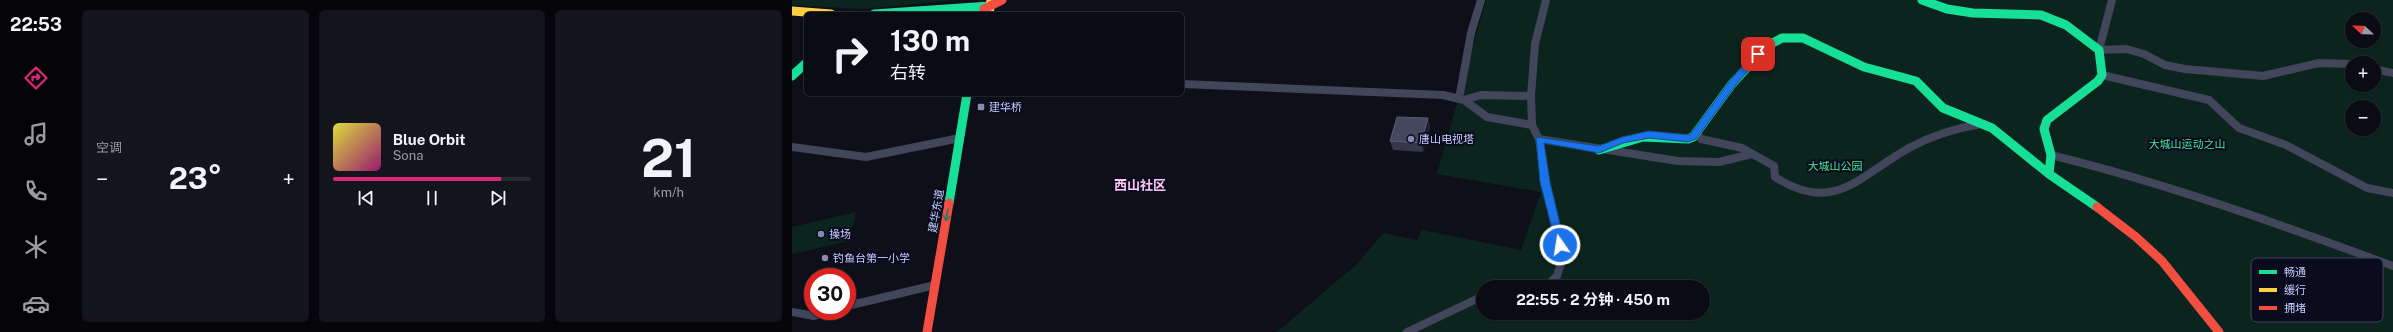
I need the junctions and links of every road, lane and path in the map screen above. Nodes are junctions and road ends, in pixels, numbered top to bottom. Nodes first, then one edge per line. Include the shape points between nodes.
1 (1002, 0) edge
2 (1481, 0) edge
3 (1546, 0) edge
4 (1922, 0) edge
5 (2112, 0) edge
6 (986, 7) edge
7 (792, 11) edge
8 (805, 12) edge
9 (906, 12) edge
10 (956, 12) edge
11 (792, 18) edge
12 (804, 19) edge
13 (2099, 50) junction
14 (2345, 64) edge
15 (804, 65) edge
16 (2381, 70) edge
17 (2393, 73) edge
18 (2102, 75) junction
19 (792, 76) edge
20 (1184, 84) edge
21 (967, 96) edge
22 (975, 96) edge
23 (1531, 96) junction
24 (1462, 99) junction
25 (1983, 123) junction
26 (1532, 125) junction
27 (1697, 134) junction
28 (960, 138) junction
29 (1539, 139) junction
30 (792, 147) edge
31 (1599, 150) junction
32 (1752, 154) junction
33 (2051, 154) junction
34 (2049, 174) junction
35 (2393, 193) edge
36 (2371, 258) edge
37 (2383, 262) edge
38 (2393, 266) edge
39 (1553, 280) edge
40 (935, 285) junction
41 (1476, 299) edge
42 (856, 304) edge
43 (792, 312) edge
44 (804, 314) edge
45 (927, 332) edge
46 (936, 332) edge
47 (1407, 332) edge
48 (2219, 332) edge

1 - 6 street
2 - 24 street via 1471,33
3 - 23 street via 1535,44
4 - 13 street via 1947,9 1973,13 2041,15 2066,25
5 - 13 street
6 - 9 street
6 - 10 street
7 - 8 street
11 - 12 street
13 - 14 street via 2126,49 2144,54 2165,65 2185,69 2263,76 2320,62
13 - 18 street
15 - 19 street
16 - 17 street
18 - 33 street via 2098,81 2047,120 2045,137
18 - 35 street via 2209,100 2238,128 2286,145 2366,188
20 - 24 street via 1443,95
21 - 28 street, 建华东道
22 - 46 street, 建华东道
23 - 24 street via 1481,95
23 - 26 street
24 - 26 street via 1479,114 1488,118
25 - 27 street via 1949,112 1916,81 1864,67 1809,40 1782,38 1767,46 1749,63
25 - 32 street via 1939,133 1908,148 1842,189 1818,194 1788,186 1775,177 1774,166
25 - 34 street
26 - 29 street
27 - 31 street via 1688,139 1649,135 1622,140
27 - 32 street via 1701,139 1732,145
28 - 30 street via 866,157
28 -> 40 street, 建华东道
29 - 31 street
29 - 39 street via 1545,182 1562,260 1557,276
31 - 32 street via 1665,160 1734,160
33 - 34 street
33 - 36 street via 2125,173 2237,209
34 - 48 street via 2100,208 2161,260 2178,279 2202,315
37 - 38 street
40 - 42 street
40 - 45 street, 建华东道
41 - 47 street
43 - 44 street

